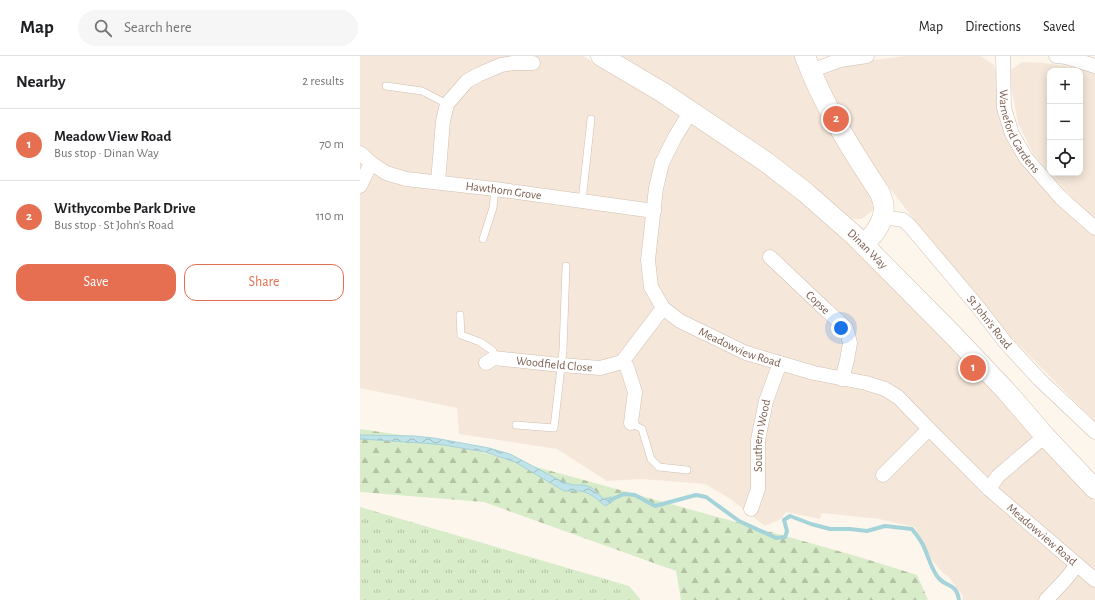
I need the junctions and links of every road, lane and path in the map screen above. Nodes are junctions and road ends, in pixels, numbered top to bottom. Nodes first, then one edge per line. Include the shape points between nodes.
1 (601, 56) edge
2 (867, 56) edge
3 (1003, 56) edge
4 (1056, 56) edge
5 (533, 63) dead end
6 (808, 63) edge
7 (1095, 66) edge
8 (386, 86) dead end
9 (447, 104) junction
10 (691, 111) junction
11 (591, 119) dead end
12 (360, 153) edge
13 (371, 163) junction
14 (438, 182) junction
15 (360, 186) edge
16 (495, 189) junction
17 (582, 201) junction
18 (654, 211) junction
19 (883, 217) junction
20 (1095, 228) edge
21 (483, 239) dead end
22 (864, 244) junction
23 (770, 257) dead end
24 (566, 266) dead end
25 (663, 308) junction
26 (460, 315) dead end
27 (490, 361) joint
28 (622, 362) junction
29 (780, 363) junction
30 (561, 365) junction
31 (842, 379) junction
32 (632, 422) joint
33 (516, 425) dead end
34 (928, 429) junction
35 (1095, 432) edge
36 (1045, 436) junction
37 (687, 470) dead end
38 (884, 475) dead end
39 (988, 489) junction
40 (1095, 489) edge
41 (751, 509) dead end
42 (1077, 565) junction
43 (1095, 580) edge
44 (1046, 600) edge

1 - 10 street, Dinan Way
2 - 6 street
3 - 20 street, Warneford Gardens via 1004,108 1012,134 1026,158 1060,198
4 - 7 street
5 - 9 street via 513,62 480,74 467,81
6 - 19 street via 842,134 880,193 884,203
8 - 9 lane via 422,91
9 - 14 street via 443,121
10 - 18 street, Meadowview Road via 662,163
10 - 22 street, Dinan Way via 766,162 805,192
11 - 17 lane
12 - 13 street, Hawthorn Grove
13 - 14 street, Hawthorn Grove via 386,173 406,179
13 - 15 street
14 - 16 street, Hawthorn Grove
16 - 17 street, Hawthorn Grove
16 - 21 lane via 493,208
17 - 18 street, Hawthorn Grove
18 - 25 street, Meadowview Road via 648,260 651,287
19 - 22 street via 872,237
19 - 35 street, St John's Road via 903,220 910,226 1005,342 1039,379
22 - 36 street, Dinan Way via 1007,392
23 - 31 street, Copse via 846,328 850,343
24 - 30 lane
25 - 28 street
25 - 29 street, Meadowview Road via 680,321 716,339 746,353
26 - 27 lane via 461,335 480,342 493,351
27 - 30 street, Woodfield Close
28 - 30 street, Woodfield Close via 600,368
28 - 32 street via 627,367 635,392
29 - 31 street, Meadowview Road
29 - 41 street, Southern Wood via 766,401 758,440 758,489
30 - 33 lane via 554,428
31 - 34 street, Meadowview Road via 885,389 898,397
32 - 37 lane via 642,429 651,459 659,467
34 - 38 street via 889,459
34 - 39 street, Meadowview Road
36 - 39 street via 998,476
36 - 40 street, Dinan Way
39 - 42 street, Meadowview Road
42 - 43 street, Meadowview Road
42 - 44 street

